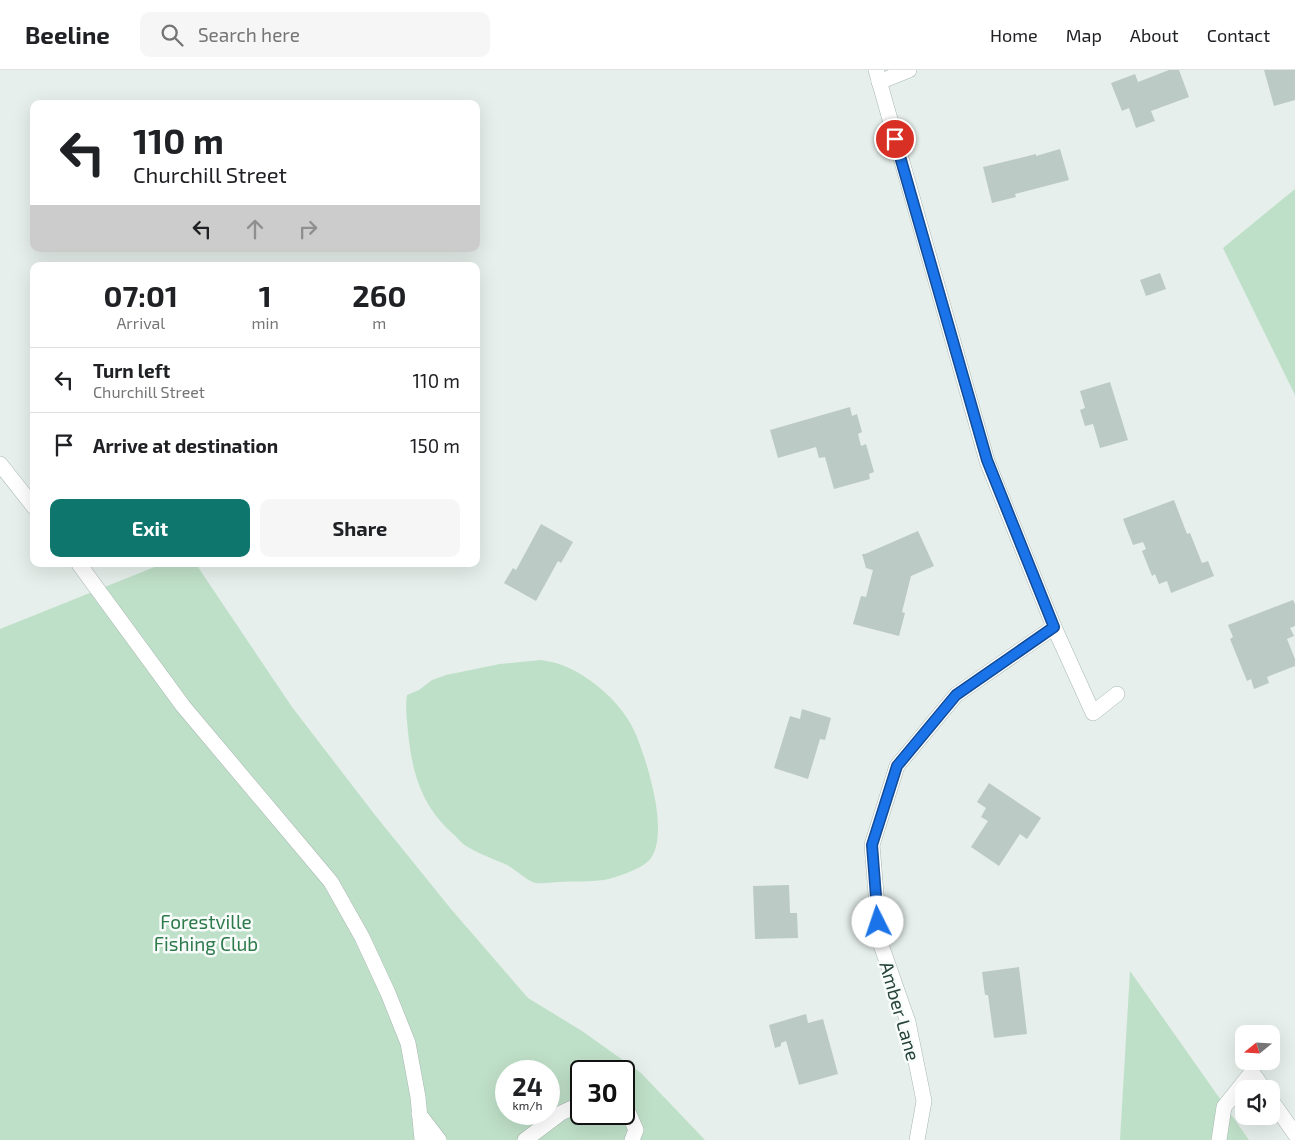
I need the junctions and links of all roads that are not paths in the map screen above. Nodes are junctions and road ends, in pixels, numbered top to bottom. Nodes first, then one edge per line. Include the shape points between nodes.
1 (908, 70) edge
2 (878, 76) edge
3 (0, 464) edge
4 (30, 502) edge
5 (81, 567) edge
6 (1054, 627) junction
7 (1117, 694) dead end
8 (1246, 1080) edge
9 (1258, 1080) edge
10 (1235, 1093) edge
11 (570, 1109) edge
12 (1280, 1113) edge
13 (419, 1114) junction
14 (634, 1125) edge
15 (1295, 1134) edge
16 (422, 1140) edge
17 (439, 1140) edge
18 (525, 1140) edge
19 (632, 1140) edge
20 (917, 1140) edge
21 (1219, 1140) edge

1 - 2 street
2 - 6 street via 987,460
3 - 4 street
5 - 13 street via 183,706 331,882 388,993 408,1043
6 - 7 street via 1093,713
6 - 20 street, Amber Lane via 956,695 897,766 872,845 880,942 908,1022 924,1101
8 - 9 street via 1252,1072
10 - 21 street via 1224,1107
11 - 18 street
12 - 15 street
13 - 16 street
13 - 17 street
14 - 19 street via 636,1130

